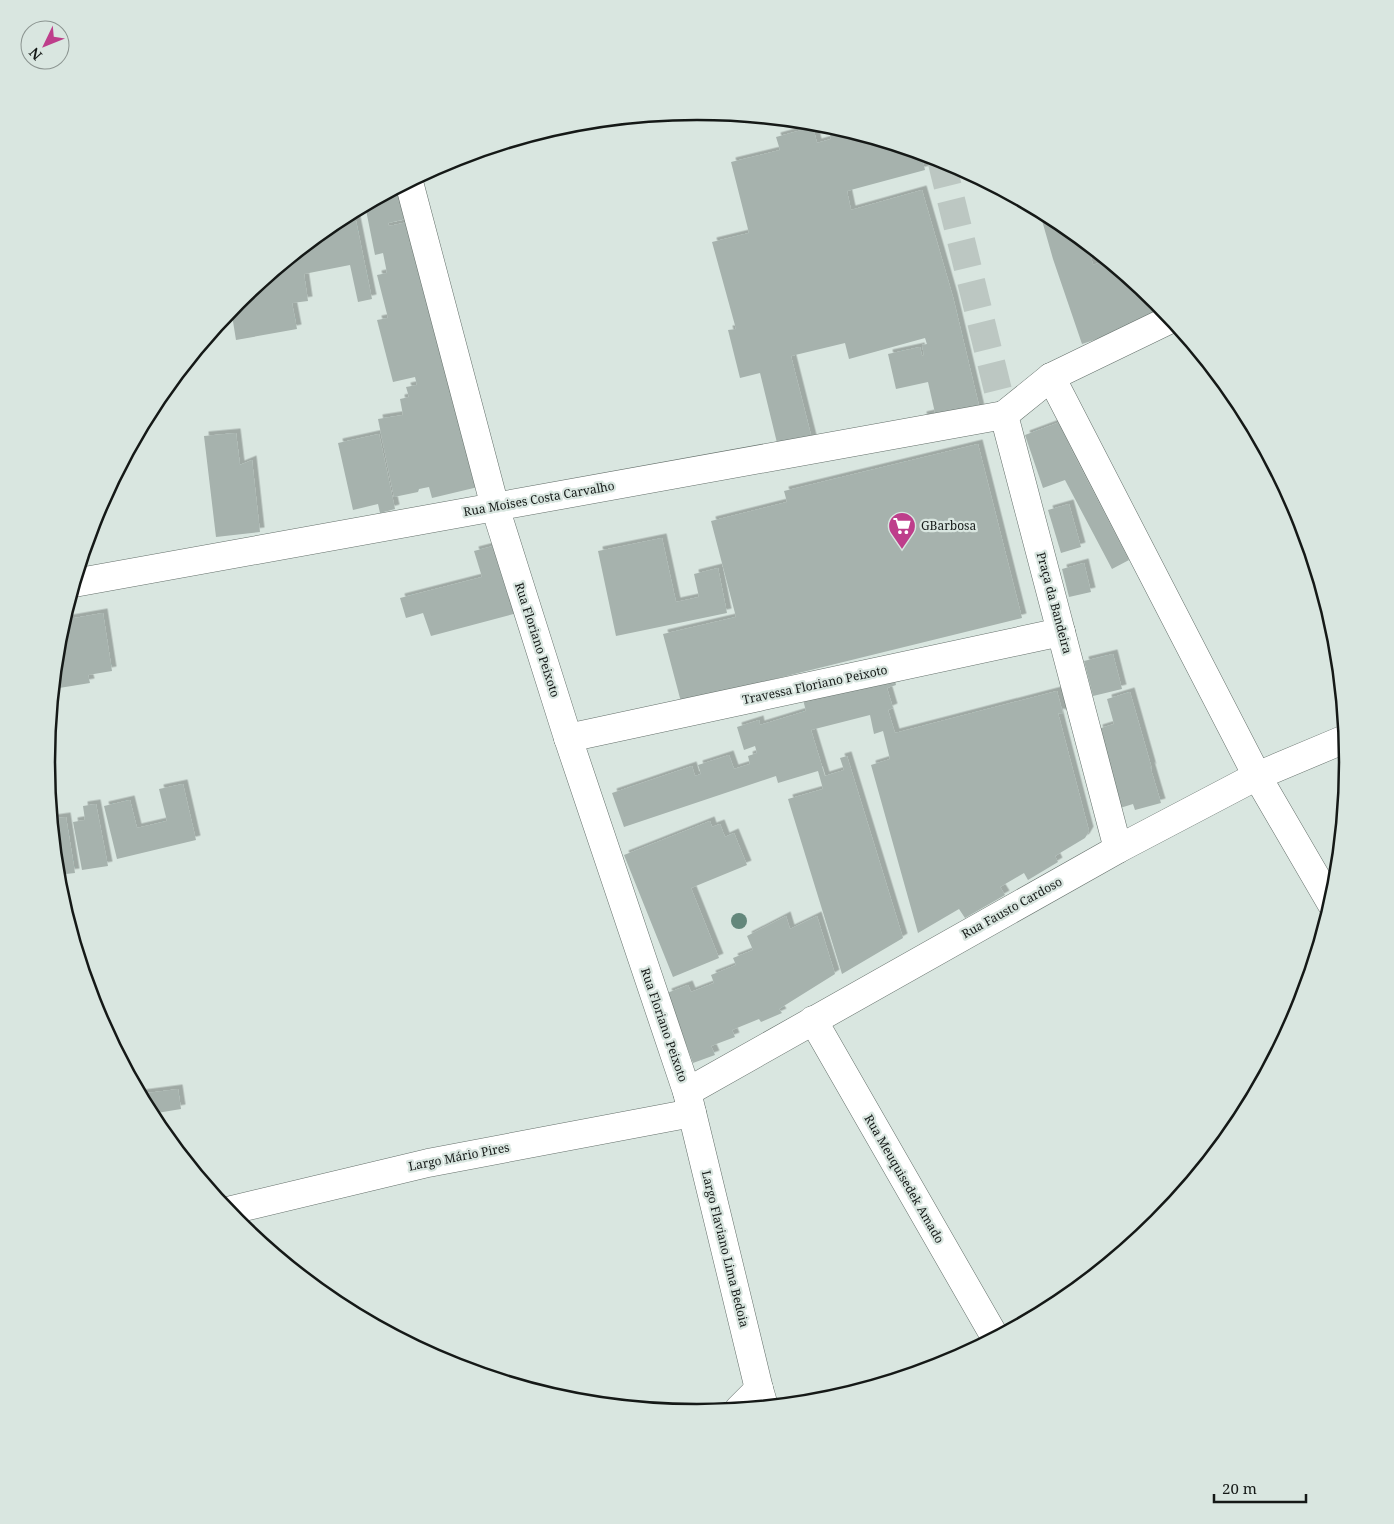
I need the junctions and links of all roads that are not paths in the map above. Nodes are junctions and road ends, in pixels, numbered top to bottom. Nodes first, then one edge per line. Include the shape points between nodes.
1 (410, 187) edge
2 (1164, 322) edge
3 (1051, 376) junction
4 (1004, 414) junction
5 (495, 507) junction
6 (81, 582) edge
7 (1061, 632) junction
8 (568, 738) junction
9 (1339, 742) edge
10 (1257, 776) junction
11 (1118, 849) junction
12 (1325, 893) edge
13 (813, 1020) junction
14 (689, 1103) junction
15 (236, 1208) edge
16 (992, 1332) edge
17 (762, 1398) edge

1 - 5 street, Rua Floriano Peixoto
2 - 3 street
3 - 4 street
3 - 10 street
4 - 5 street, Rua Moises Costa Carvalho
4 - 7 street, Praça da Bandeira
5 - 6 street, Rua Moises Costa Carvalho
5 - 8 street, Rua Floriano Peixoto
7 - 8 street, Travessa Floriano Peixoto
7 - 11 street, Praça da Bandeira
8 - 14 street, Rua Floriano Peixoto
9 - 10 street, Rua Fausto Cardoso
10 - 11 street, Rua Fausto Cardoso
10 - 12 street
11 - 13 street, Rua Fausto Cardoso
13 - 14 street, Rua Fausto Cardoso
13 - 16 street, Rua Meuquisedek Amado
14 - 15 street, Largo Mário Pires
14 - 17 street, Largo Flaviano Lima Bedoia

